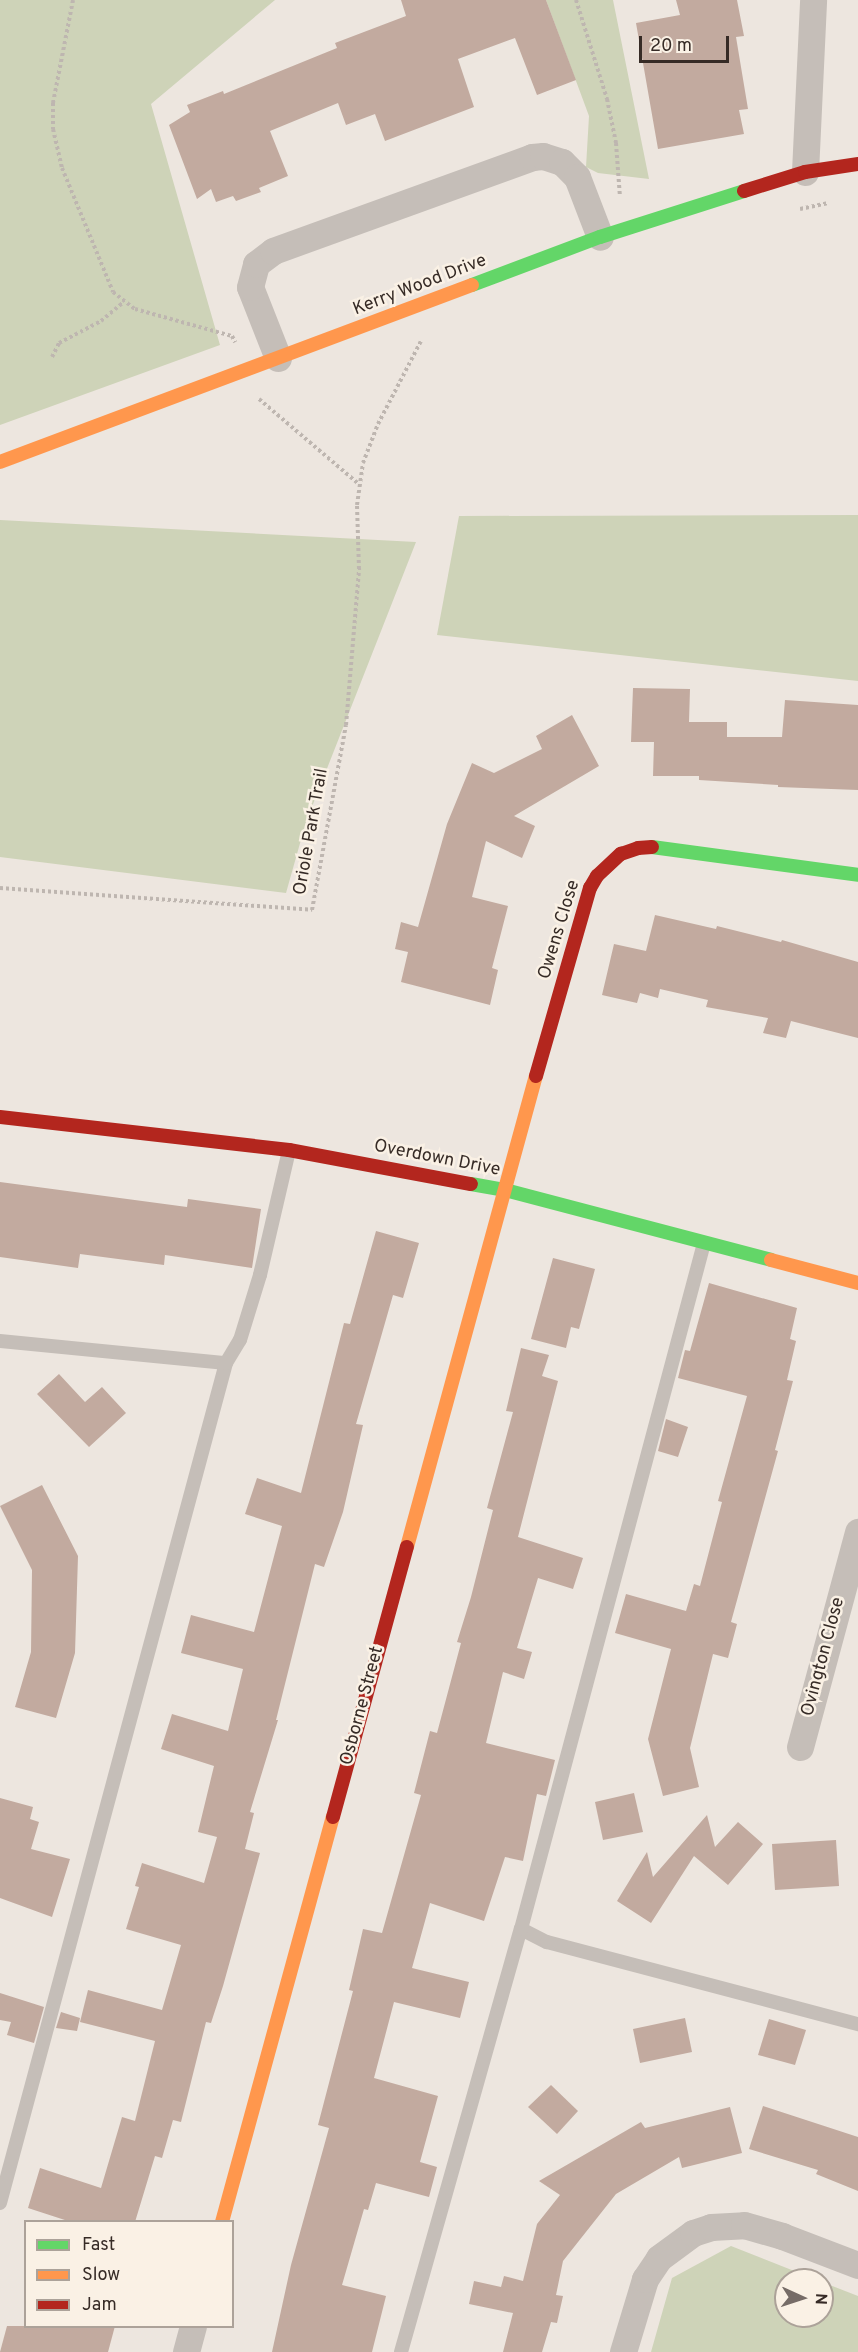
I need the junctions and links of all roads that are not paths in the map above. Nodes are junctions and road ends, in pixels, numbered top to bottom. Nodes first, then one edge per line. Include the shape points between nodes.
1 (813, 0) edge
2 (858, 164) edge
3 (805, 172) junction
4 (611, 233) junction
5 (278, 358) junction
6 (0, 462) edge
7 (858, 875) edge
8 (0, 1117) edge
9 (289, 1150) junction
10 (505, 1190) junction
11 (704, 1243) junction
12 (858, 1283) edge
13 (0, 1341) edge
14 (226, 1363) junction
15 (858, 1532) edge
16 (800, 1747) dead end
17 (521, 1929) junction
18 (858, 2024) edge
19 (0, 2203) edge
20 (223, 2220) edge
21 (858, 2265) edge
22 (192, 2328) edge
23 (186, 2352) edge
24 (401, 2352) edge
25 (622, 2352) edge

1 - 3 street
2 - 3 street, Kerry Wood Drive
3 - 4 street, Kerry Wood Drive
4 - 5 street, Kerry Wood Drive
4 - 5 street via 577,177 562,162 543,156 273,251 256,264 250,287
5 - 6 street, Kerry Wood Drive
7 - 10 street, Owens Close via 659,847 638,848 608,863 583,905
8 - 9 street, Overdown Drive
9 - 10 street, Overdown Drive
9 - 14 lane via 256,1286 240,1340
10 - 11 street, Overdown Drive
10 - 20 street, Osborne Street
11 - 12 street, Overdown Drive
11 - 17 lane
13 - 14 lane
14 - 19 lane
15 - 16 street, Ovington Close
17 - 18 lane via 547,1942
17 - 24 lane
21 - 25 street via 744,2225 711,2227 693,2233 659,2258 645,2278
22 - 23 street

